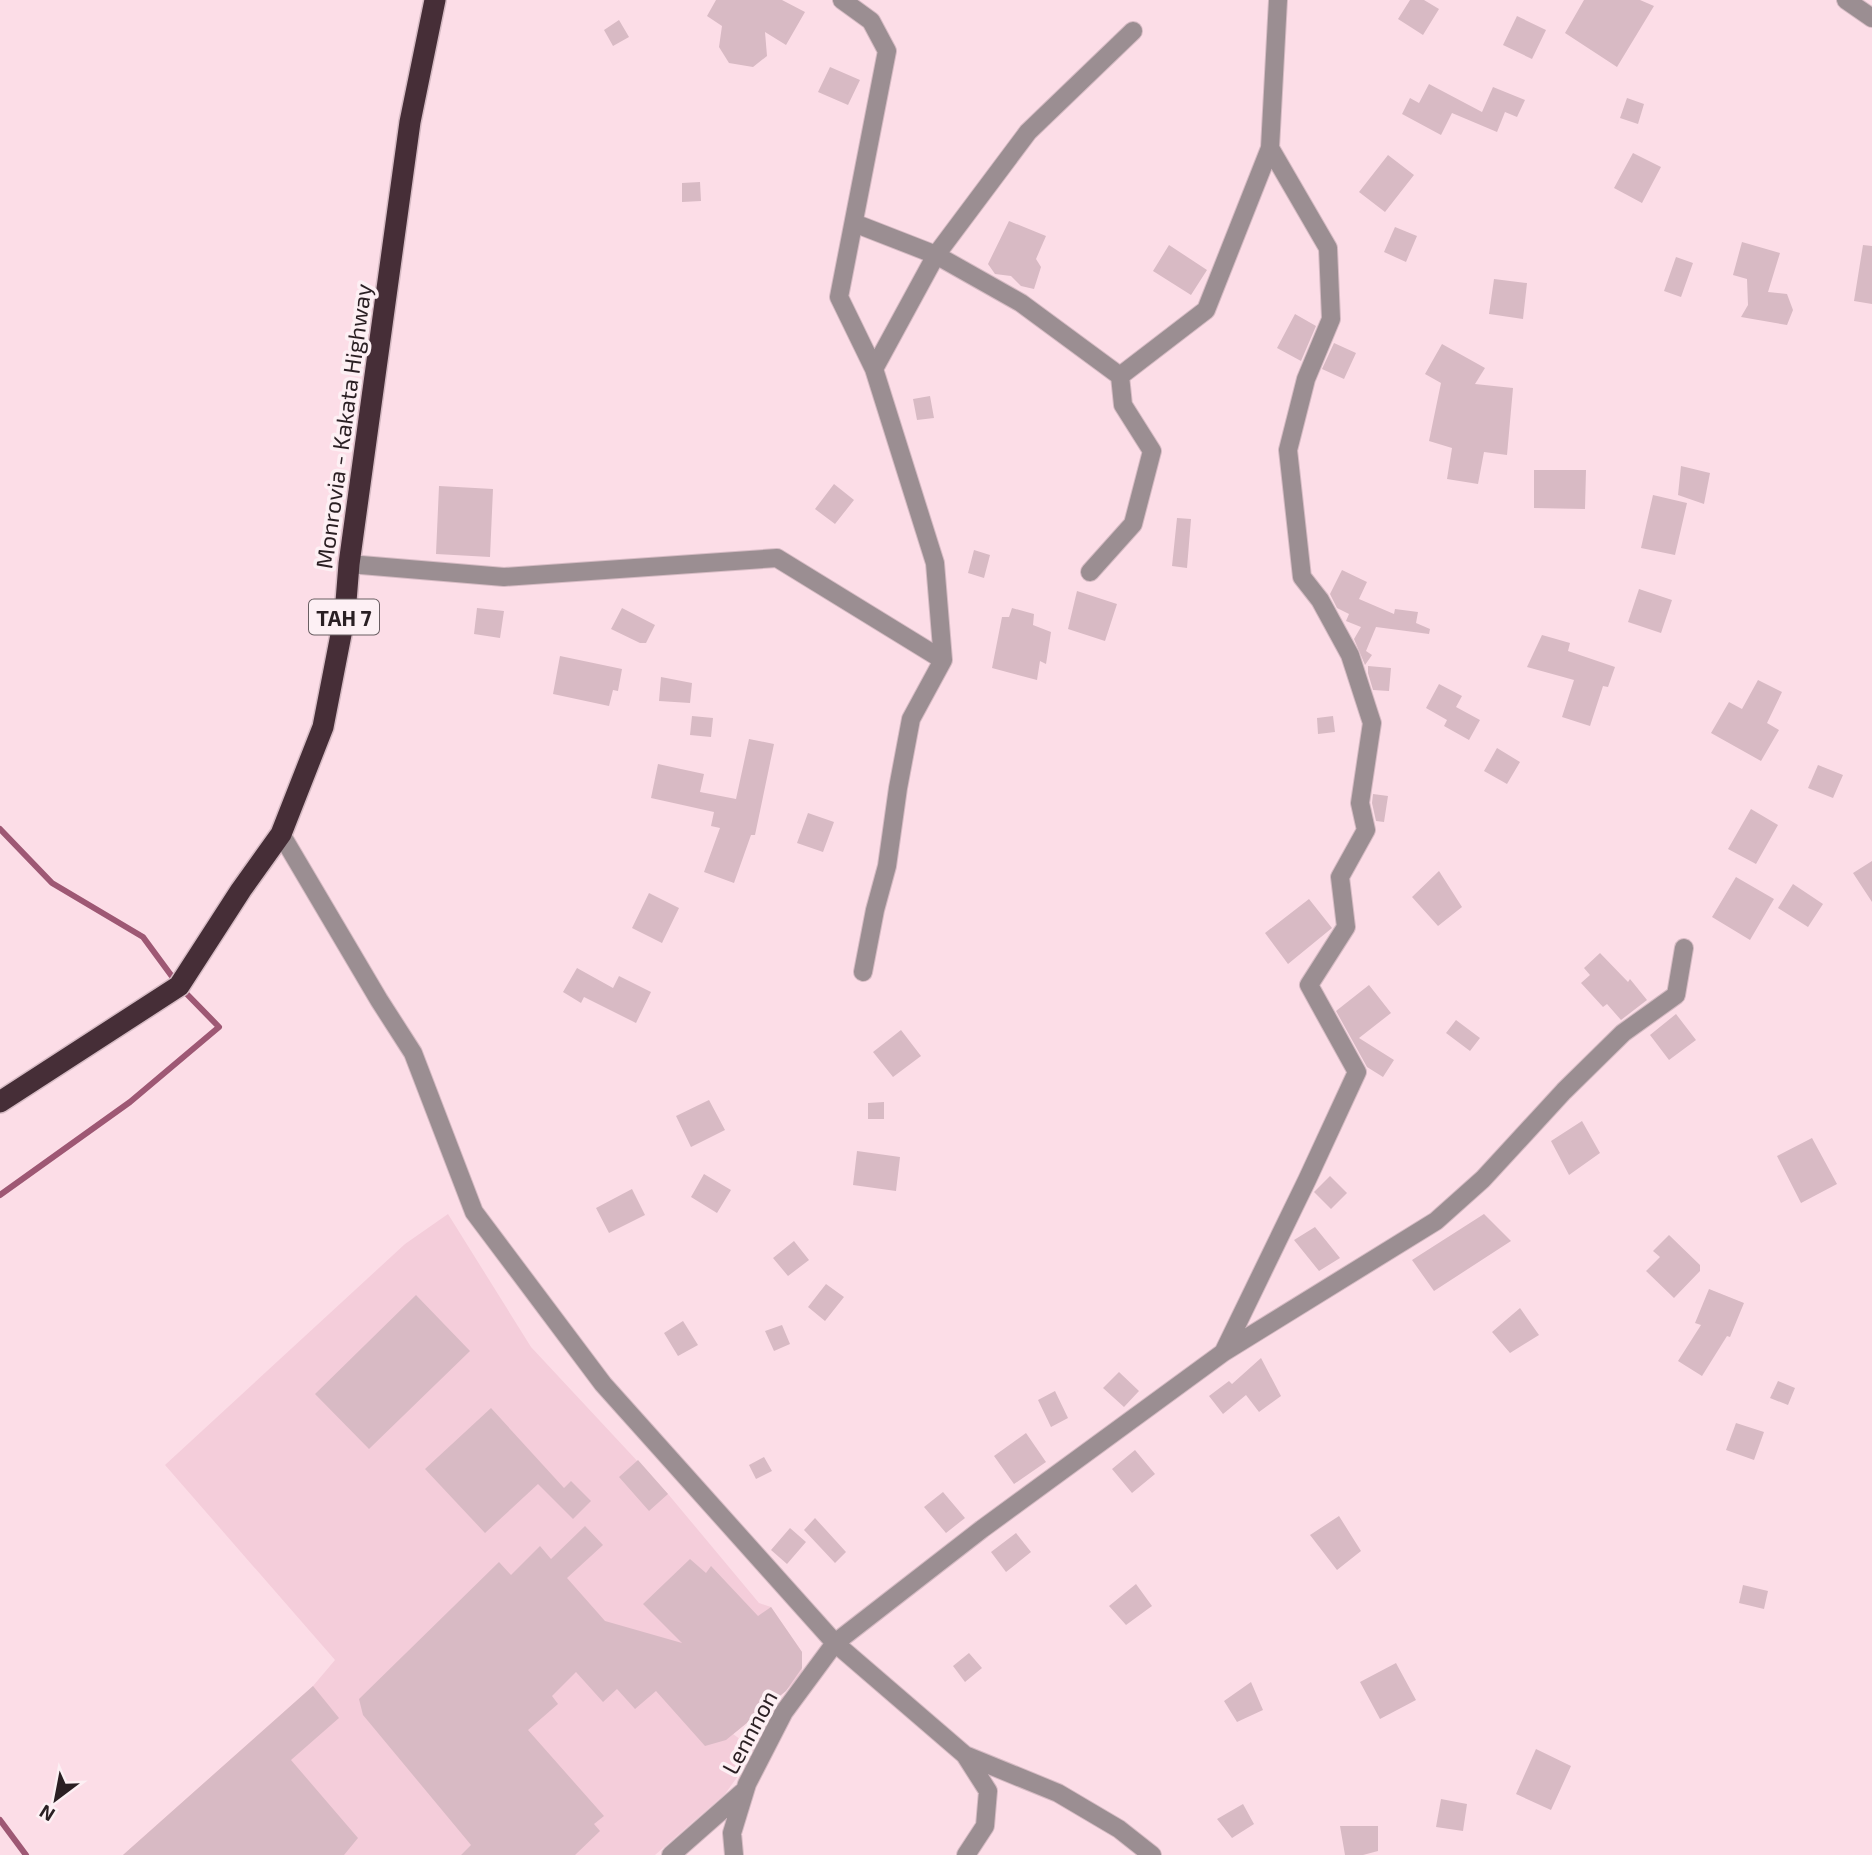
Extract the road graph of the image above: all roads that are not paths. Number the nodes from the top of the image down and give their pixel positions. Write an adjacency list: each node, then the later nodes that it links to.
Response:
1 (435, 0): 12 (highway, Monrovia - Kakata Highway / TAH 7)
2 (842, 0): 8 (street)
3 (1278, 0): 7 (street)
4 (1846, 0): 5 (street)
5 (1872, 18)
6 (1133, 31): 9 (street)
7 (1270, 148): 11 (street); 19 (street)
8 (854, 223): 9 (street); 10 (street)
9 (936, 255): 10 (street); 11 (street)
10 (874, 369): 14 (street)
11 (1120, 376): 13 (street)
12 (349, 564): 14 (street); 15 (highway, Monrovia - Kakata Highway / TAH 7)
13 (1090, 572)
14 (943, 660): 17 (street)
15 (281, 835): 18 (highway, Monrovia - Kakata Highway / TAH 7); 20 (street)
16 (1684, 948): 19 (street, Lennnon)
17 (863, 972)
18 (0, 1102)
19 (1224, 1352): 20 (street, Lennnon)
20 (835, 1643): 21 (street); 22 (street, Lennnon)
21 (965, 1755): 25 (street); 26 (street)
22 (745, 1790): 23 (street); 24 (street, Lennnon)
23 (671, 1855)
24 (734, 1855)
25 (966, 1855)
26 (1152, 1855)

